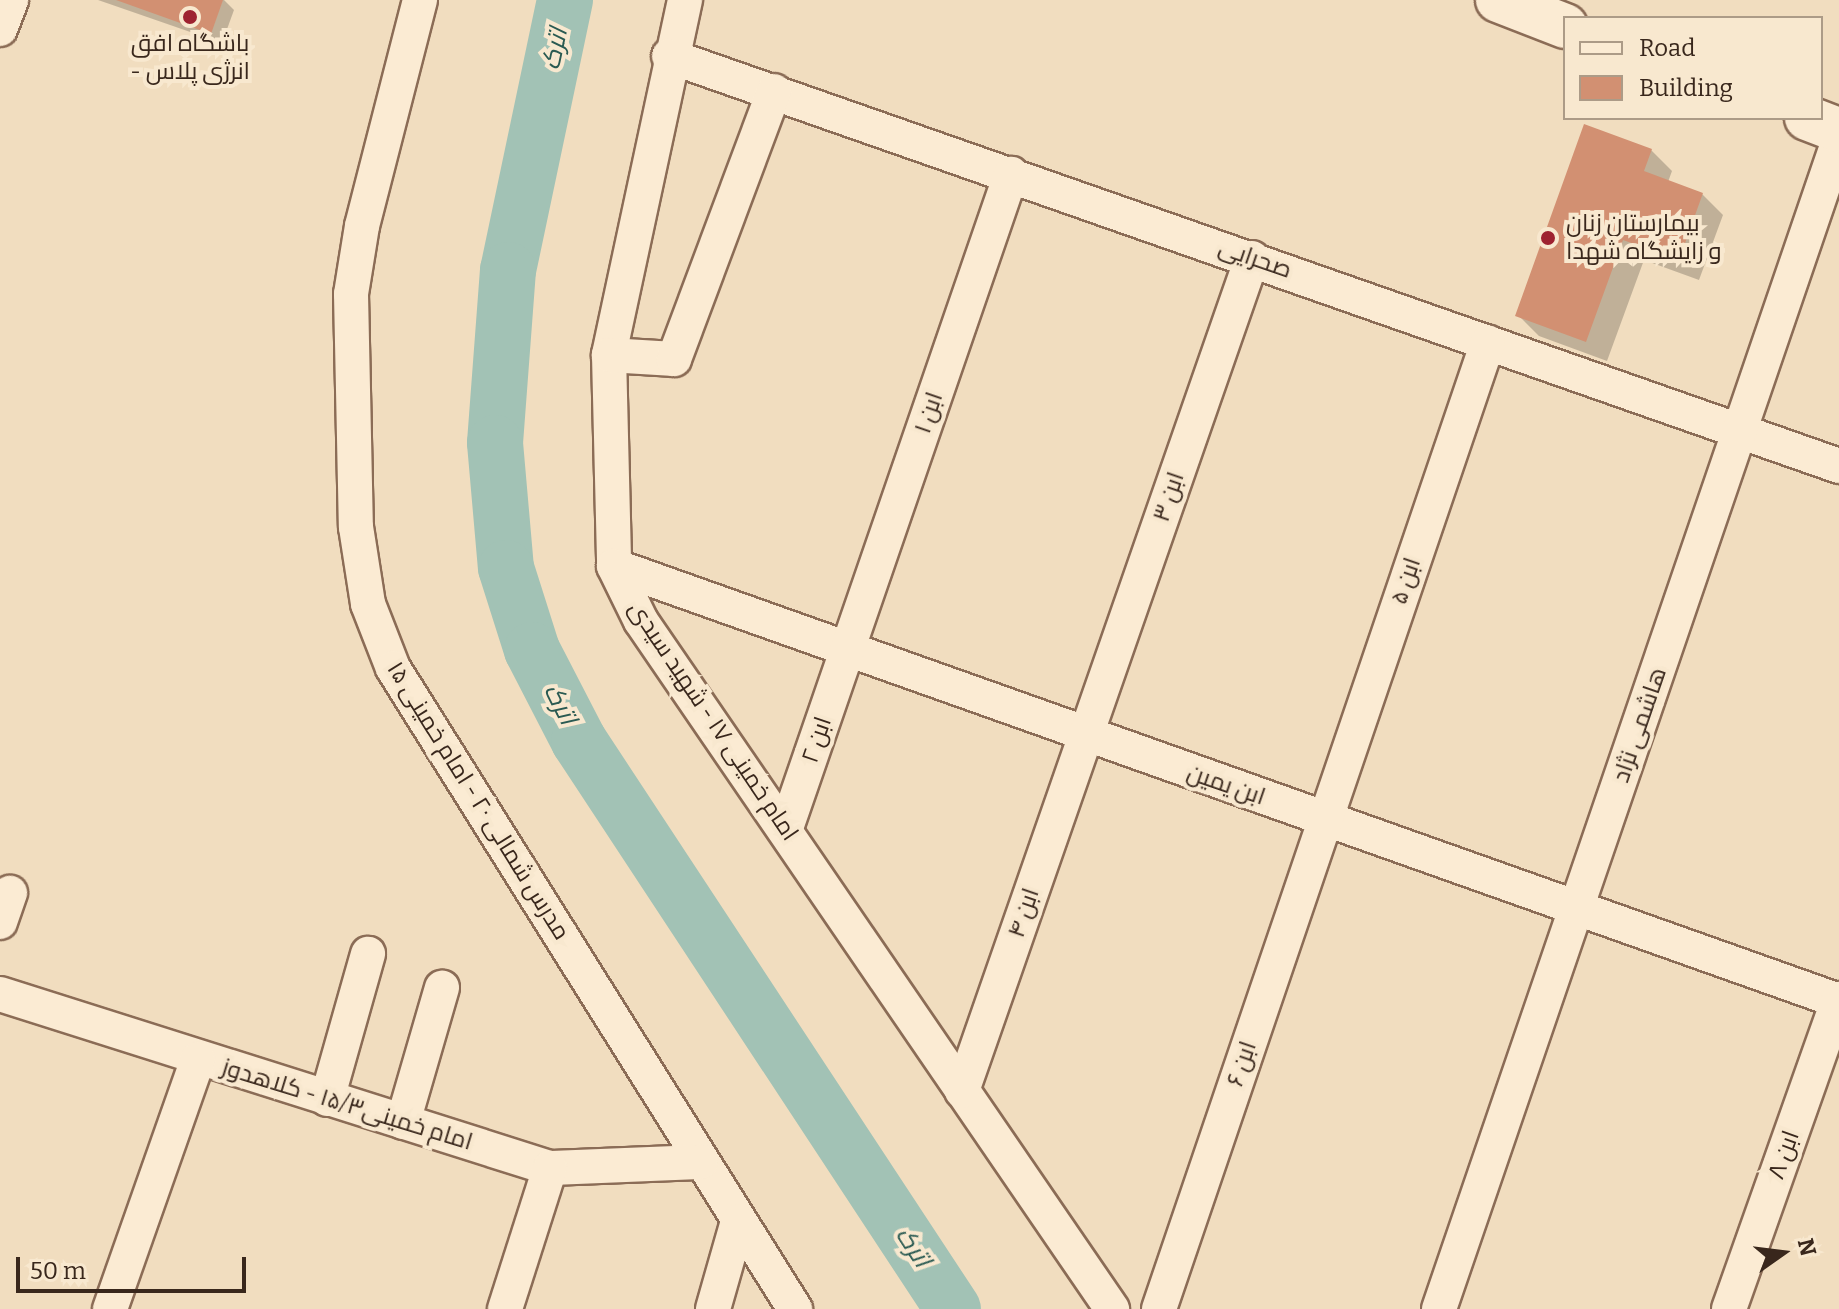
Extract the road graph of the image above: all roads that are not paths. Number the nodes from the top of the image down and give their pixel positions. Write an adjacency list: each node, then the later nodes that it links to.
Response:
1 (11, 0): 6 (street)
2 (420, 0): 32 (street, مدرس شمالی ۲۰ - امام خمینی ۱۵)
3 (685, 0): 7 (street, امام خمینی ۱۷ - شهید سیدی)
4 (1498, 0): 5 (main road)
5 (1563, 25)
6 (0, 29)
7 (669, 56): 8 (street, صحرایی); 15 (street, امام خمینی ۱۷ - شهید سیدی)
8 (774, 91): 12 (street, صحرایی); 15 (street)
9 (1812, 120): 10 (main road)
10 (1839, 130)
11 (1839, 140): 16 (street, هاشمی نژاد)
12 (1011, 174): 13 (street, صحرایی); 19 (street, ابن ۱)
13 (1252, 258): 14 (street, صحرایی); 20 (street, ابن ۳)
14 (1488, 342): 16 (street, صحرایی); 21 (street, ابن ۵)
15 (609, 355): 18 (street, امام خمینی ۱۷ - شهید سیدی)
16 (1741, 431): 17 (street, صحرایی); 23 (street, هاشمی نژاد)
17 (1839, 466)
18 (614, 566): 19 (street, ابن یمین); 22 (street, امام خمینی ۱۷ - شهید سیدی)
19 (847, 651): 20 (street, ابن یمین); 22 (street, ابن ۲)
20 (1086, 736): 21 (street, ابن یمین); 29 (street, ابن ۴)
21 (1325, 820): 23 (street, ابن یمین); 40 (street, ابن ۶)
22 (786, 828): 29 (street, امام خمینی ۱۷ - شهید سیدی)
23 (1577, 909): 27 (street, ابن یمین); 41 (street, هاشمی نژاد)
24 (368, 954): 30 (street)
25 (442, 988): 31 (street)
26 (0, 994): 28 (street, امام خمینی۱۵/۳ - کلاهدوز)
27 (1839, 1000): 42 (street, ابن ۸)
28 (198, 1059): 30 (street, امام خمینی۱۵/۳ - کلاهدوز); 35 (street)
29 (962, 1091): 39 (street, امام خمینی ۱۷ - شهید سیدی)
30 (327, 1099): 31 (street, امام خمینی۱۵/۳ - کلاهدوز)
31 (403, 1122): 33 (street, امام خمینی۱۵/۳ - کلاهدوز)
32 (701, 1162): 33 (street, امام خمینی۱۵/۳ - کلاهدوز); 34 (street, مدرس شمالی ۲۰ - امام خمینی ۱۵)
33 (550, 1168): 36 (street)
34 (738, 1221): 37 (street); 38 (street, مدرس شمالی ۲۰ - امام خمینی ۱۵)
35 (110, 1309)
36 (505, 1309)
37 (713, 1309)
38 (795, 1309)
39 (1112, 1309)
40 (1159, 1309)
41 (1439, 1309)
42 (1729, 1309)

